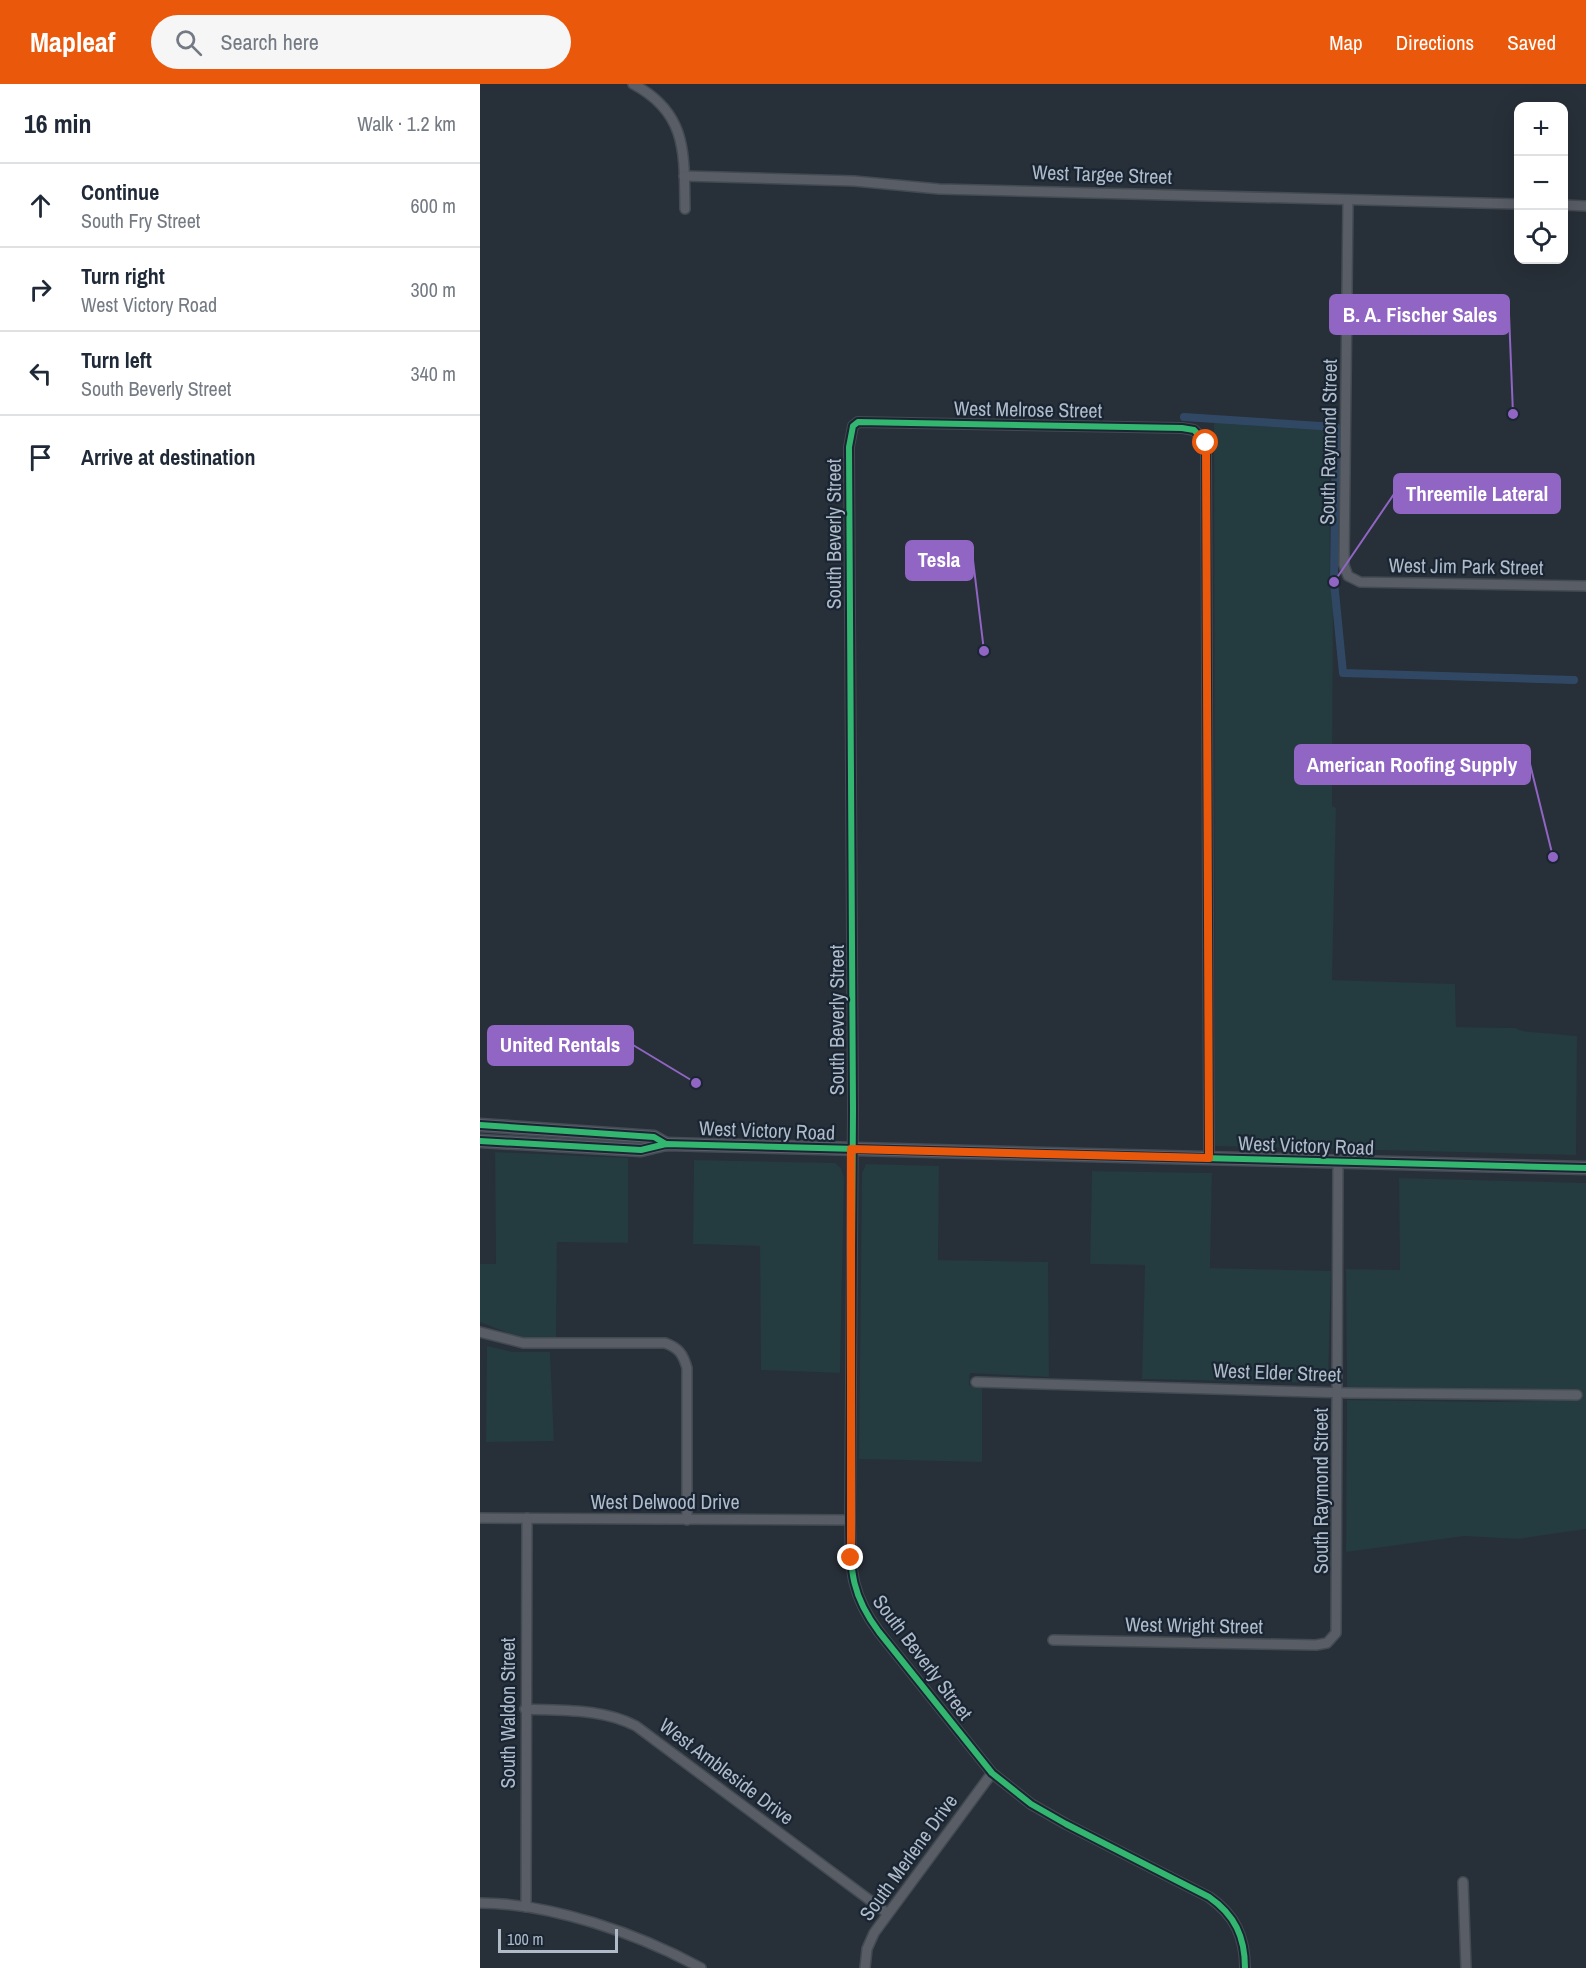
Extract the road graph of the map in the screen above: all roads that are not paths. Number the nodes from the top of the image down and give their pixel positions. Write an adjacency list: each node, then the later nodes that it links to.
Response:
1 (633, 84): 2 (street)
2 (684, 176): 3 (street, West Targee Street); 7 (street)
3 (1348, 200): 4 (street, West Targee Street); 9 (street, South Raymond Street)
4 (1514, 204)
5 (1568, 205): 6 (street)
6 (1586, 206)
7 (685, 209)
8 (853, 426): 16 (street, South Beverly Street); 17 (street, West Melrose Street)
9 (1348, 576): 10 (street, West Jim Park Street)
10 (1586, 586)
11 (480, 1125): 12 (main road, West Victory Road)
12 (624, 1135): 14 (main road, West Victory Road); 15 (main road, West Victory Road)
13 (480, 1140): 15 (main road, West Victory Road)
14 (666, 1144): 15 (main road, West Victory Road); 16 (main road, West Victory Road)
15 (577, 1145)
16 (851, 1149): 17 (main road, West Victory Road); 27 (street, South Beverly Street)
17 (1209, 1158): 18 (main road, West Victory Road)
18 (1338, 1162): 19 (main road, West Victory Road); 22 (street, South Raymond Street)
19 (1586, 1168)
20 (480, 1332): 26 (street)
21 (976, 1382): 22 (street, West Elder Street)
22 (1339, 1392): 23 (street, West Elder Street); 28 (street, South Raymond Street)
23 (1577, 1395)
24 (480, 1518): 25 (street, West Delwood Drive)
25 (527, 1518): 26 (street, West Delwood Drive); 30 (street, South Waldon Street)
26 (687, 1520): 27 (street, West Delwood Drive)
27 (850, 1520): 31 (street, South Beverly Street)
28 (1333, 1638): 29 (street, West Wright Street)
29 (1053, 1640)
30 (525, 1710): 34 (street, South Waldon Street); 35 (street, West Ambleside Drive)
31 (992, 1773): 35 (street, South Merlene Drive); 38 (street, South Beverly Street)
32 (1463, 1882): 39 (street)
33 (480, 1903): 34 (street)
34 (526, 1907): 36 (street)
35 (888, 1912): 37 (street, South Merlene Drive)
36 (701, 1968)
37 (864, 1968)
38 (1245, 1968)
39 (1466, 1968)

